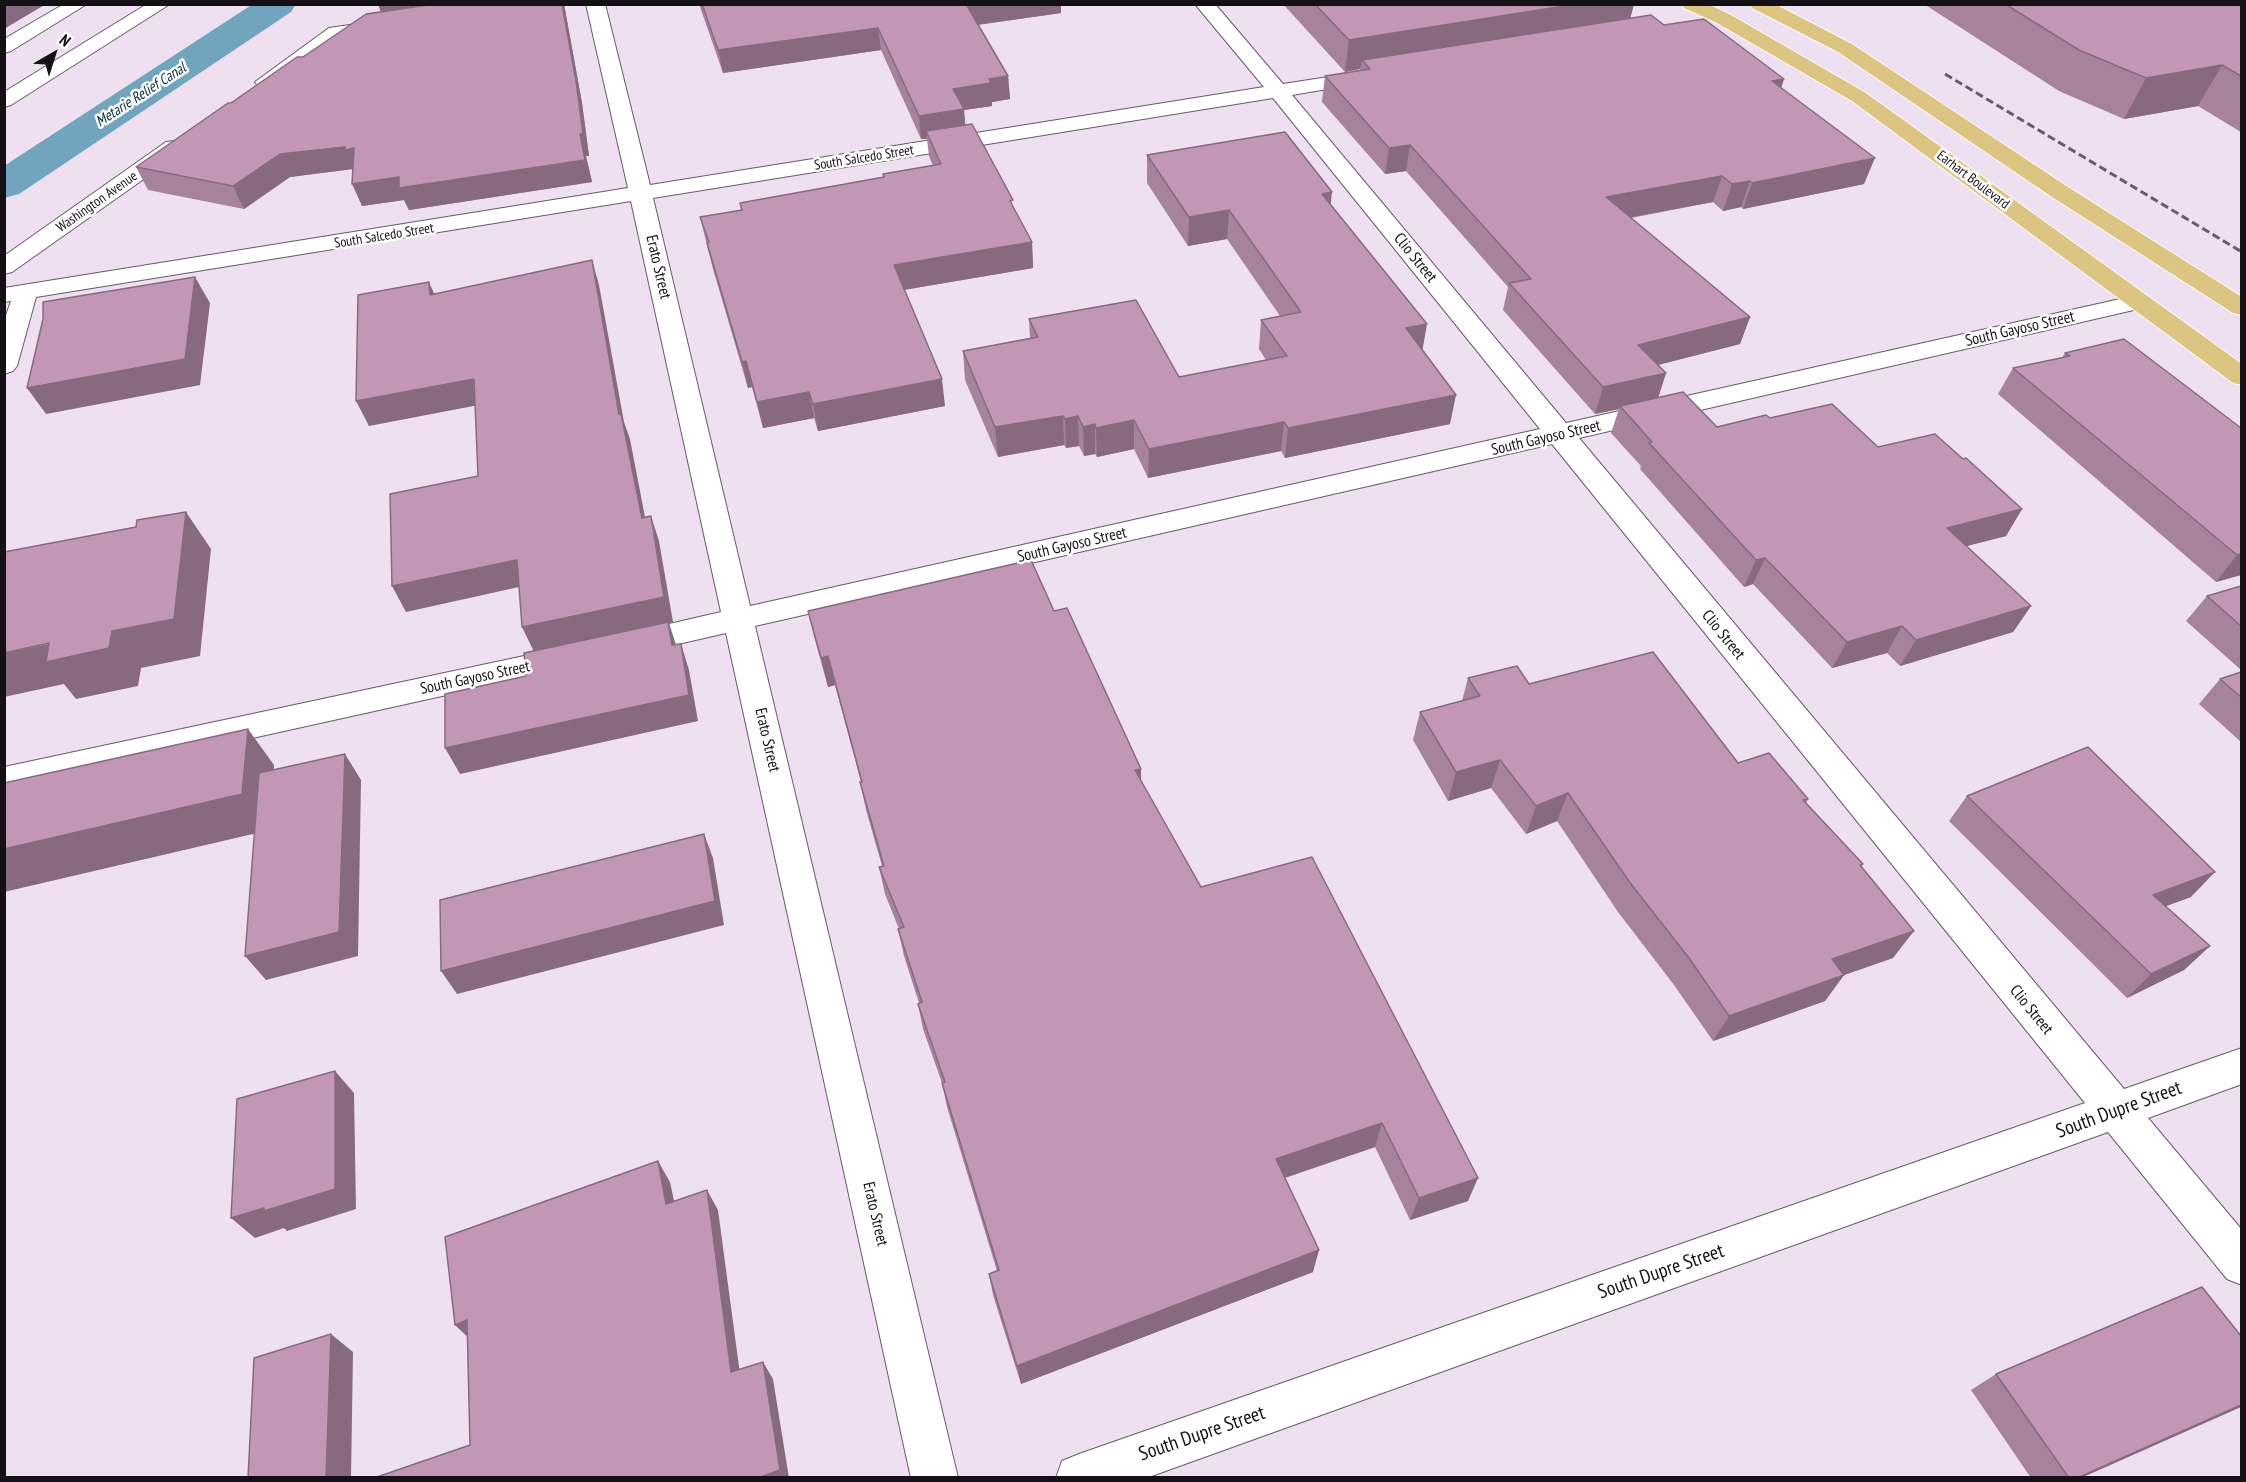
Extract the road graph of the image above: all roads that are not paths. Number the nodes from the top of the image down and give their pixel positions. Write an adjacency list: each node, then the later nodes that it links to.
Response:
1 (78, 4): 8 (street)
2 (161, 4): 12 (street)
3 (595, 4): 14 (street, Erato Street)
4 (1204, 4): 10 (street, Clio Street)
5 (1759, 4): 18 (main road)
6 (1692, 14): 17 (main road, Earhart Boulevard)
7 (407, 22): 11 (street)
8 (4, 47)
9 (1385, 74): 10 (street, South Salcedo Street)
10 (1279, 92): 14 (street, South Salcedo Street); 21 (street, Clio Street)
11 (248, 94)
12 (4, 101)
13 (190, 136): 15 (street, Washington Avenue)
14 (641, 194): 16 (street, South Salcedo Street); 22 (street, Erato Street)
15 (4, 267)
16 (15, 295): 19 (street)
17 (2138, 302): 20 (main road, Earhart Boulevard); 21 (street, South Gayoso Street)
18 (2241, 308)
19 (4, 366)
20 (2241, 377)
21 (1559, 435): 22 (street, South Gayoso Street); 25 (street, Clio Street)
22 (740, 621): 23 (street, South Gayoso Street); 27 (street, Erato Street)
23 (4, 780)
24 (2241, 1066): 25 (street, South Dupre Street)
25 (2115, 1112): 26 (street, Clio Street); 28 (street, South Dupre Street)
26 (2241, 1264)
27 (935, 1478)
28 (1079, 1478)

